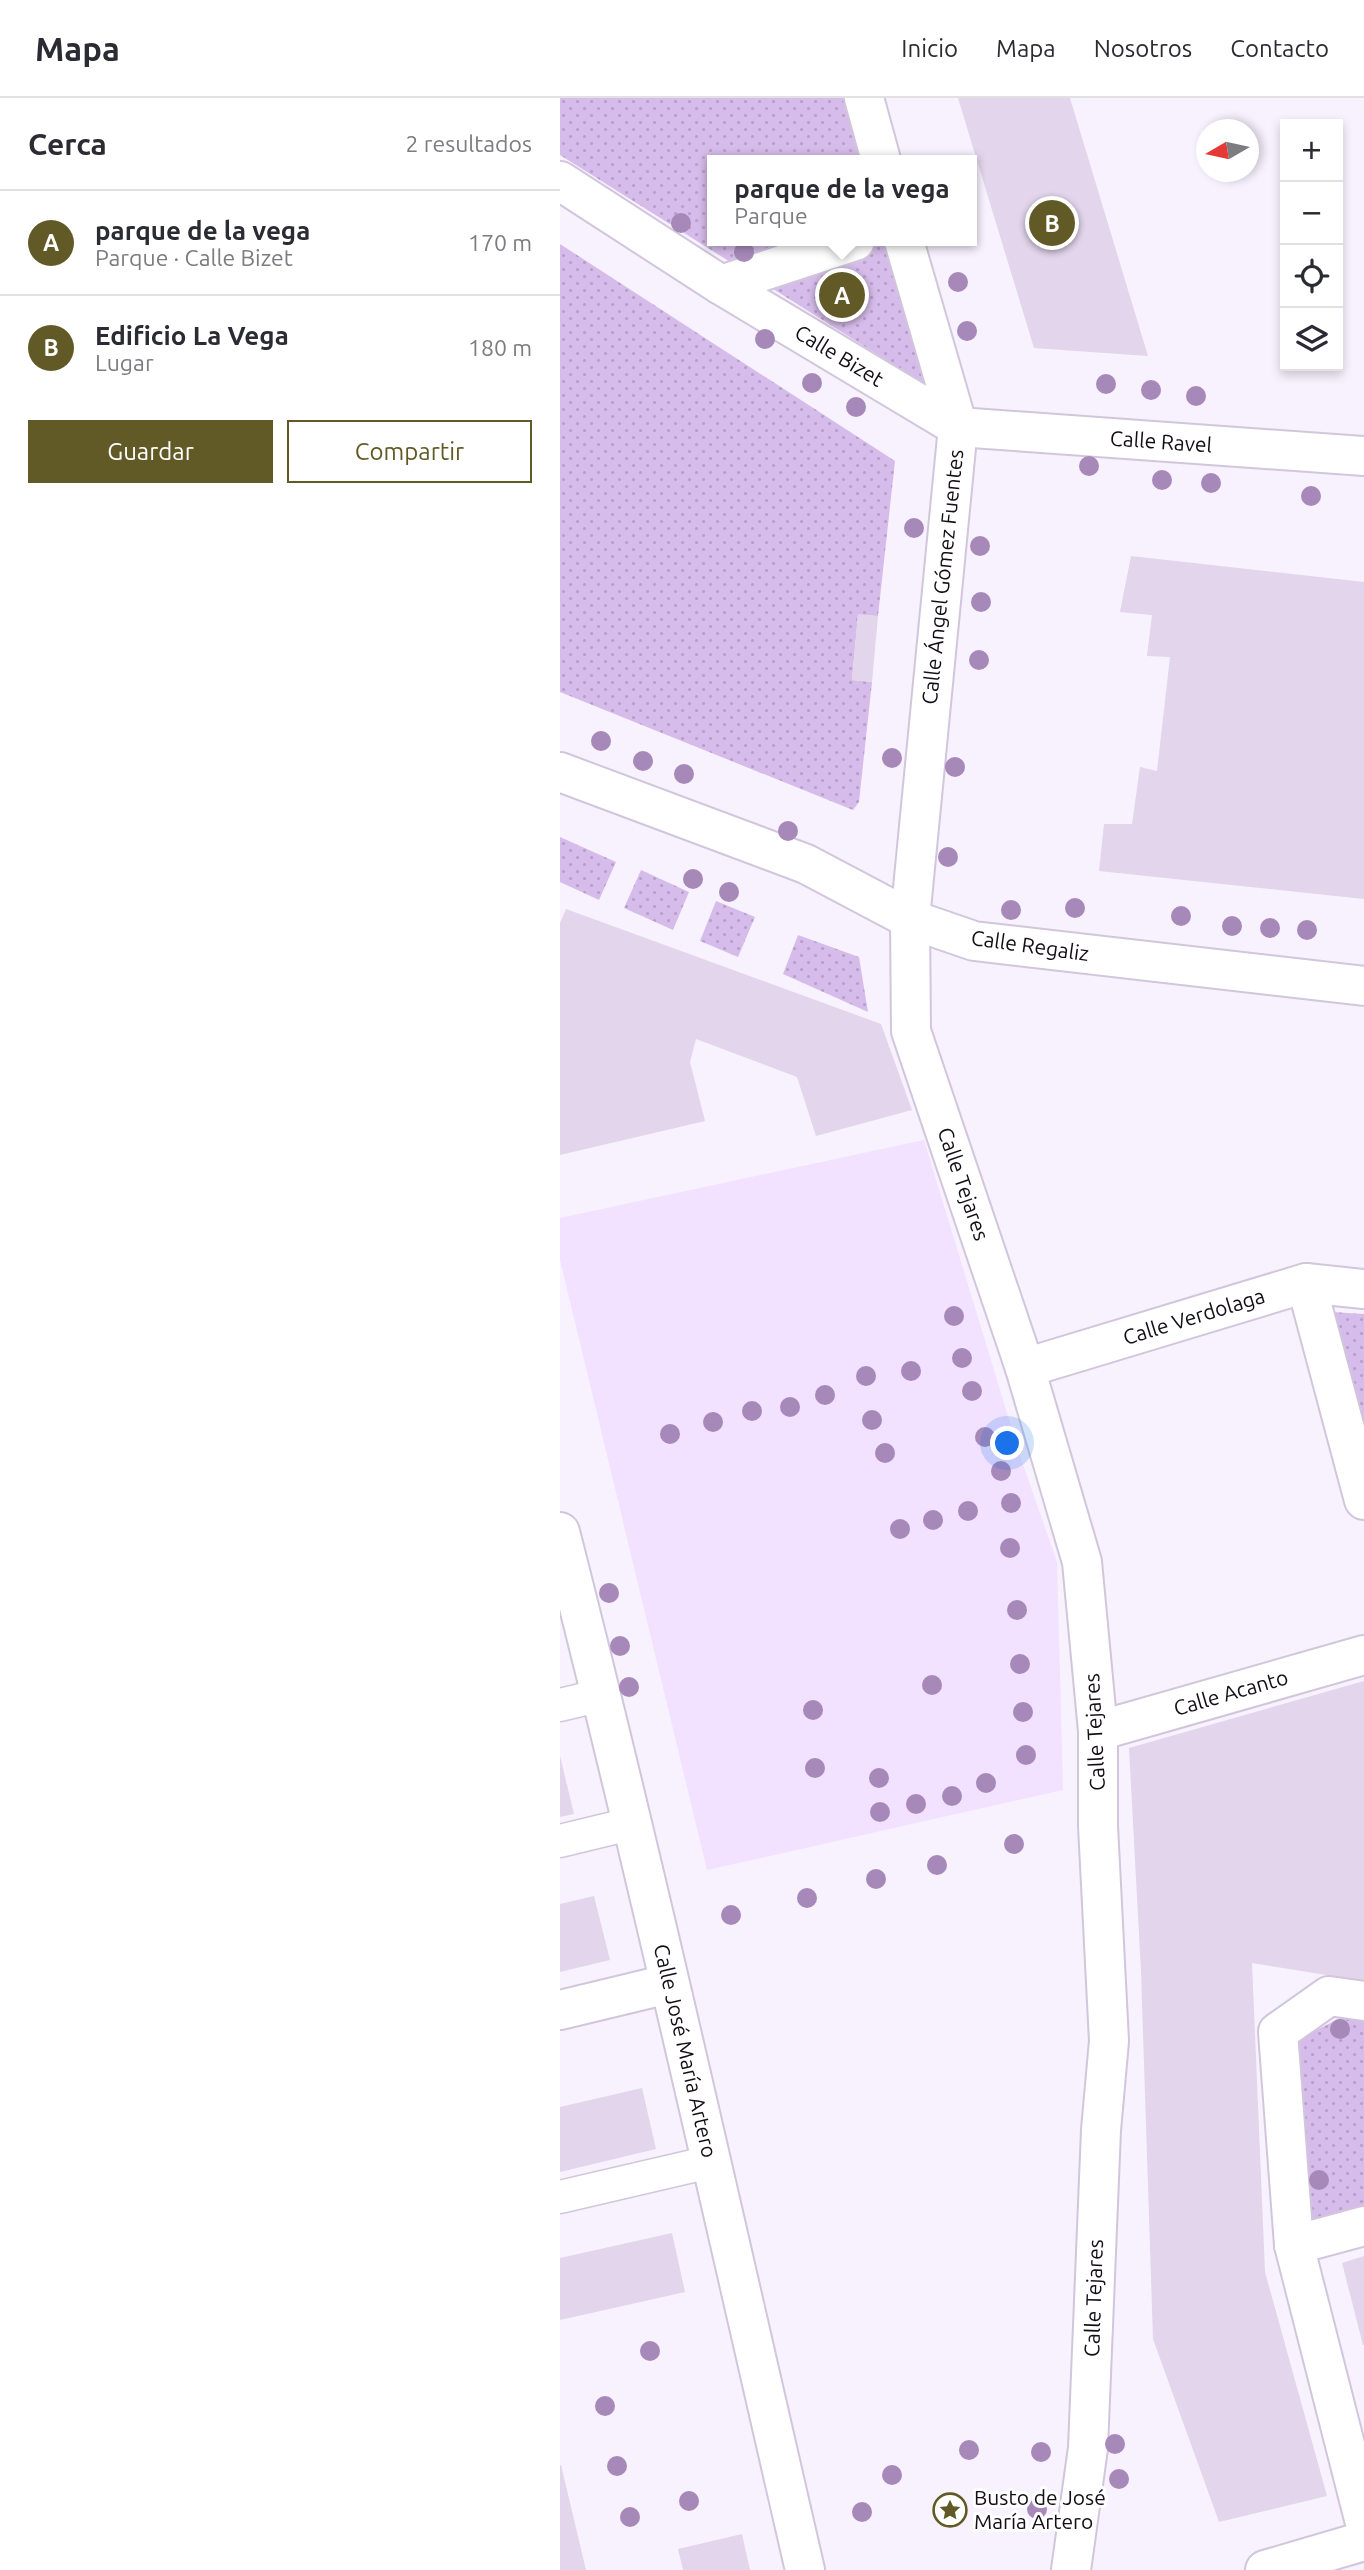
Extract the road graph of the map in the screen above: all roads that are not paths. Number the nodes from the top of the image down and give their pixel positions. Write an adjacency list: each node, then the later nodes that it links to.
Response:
1 (864, 98): 2 (street)
2 (880, 155)
3 (560, 181): 6 (street, Calle Bizet)
4 (840, 246): 6 (street)
5 (905, 246): 7 (street, Calle Ángel Gómez Fuentes)
6 (721, 285): 7 (street, Calle Bizet)
7 (958, 427): 8 (street, Calle Ravel); 10 (street, Calle Ángel Gómez Fuentes)
8 (1364, 456)
9 (560, 772): 10 (street, Calle Regaliz)
10 (910, 919): 11 (street, Calle Regaliz); 14 (street, Calle Tejares)
11 (1364, 986)
12 (1306, 1283): 13 (street, Calle Verdolaga); 14 (street, Calle Verdolaga); 15 (street)
13 (1364, 1289)
14 (1025, 1368): 20 (street, Calle Tejares)
15 (1364, 1500)
16 (560, 1532): 18 (street, Calle José María Artero)
17 (1364, 1655): 20 (street, Calle Acanto)
18 (602, 1695): 19 (street); 21 (street, Calle José María Artero)
19 (560, 1704)
20 (1098, 1731): 33 (street, Calle Tejares)
21 (634, 1824): 22 (street); 23 (street, Calle José María Artero)
22 (560, 1841)
23 (668, 1984): 25 (street); 26 (street, Calle José María Artero)
24 (1364, 2001): 29 (street)
25 (560, 2010)
26 (710, 2162): 27 (street); 32 (street, Calle José María Artero)
27 (560, 2197)
28 (1364, 2226): 29 (street)
29 (1294, 2245): 30 (street)
30 (1364, 2519)
31 (1364, 2541): 34 (street)
32 (805, 2570)
33 (1071, 2570)
34 (1265, 2570)

